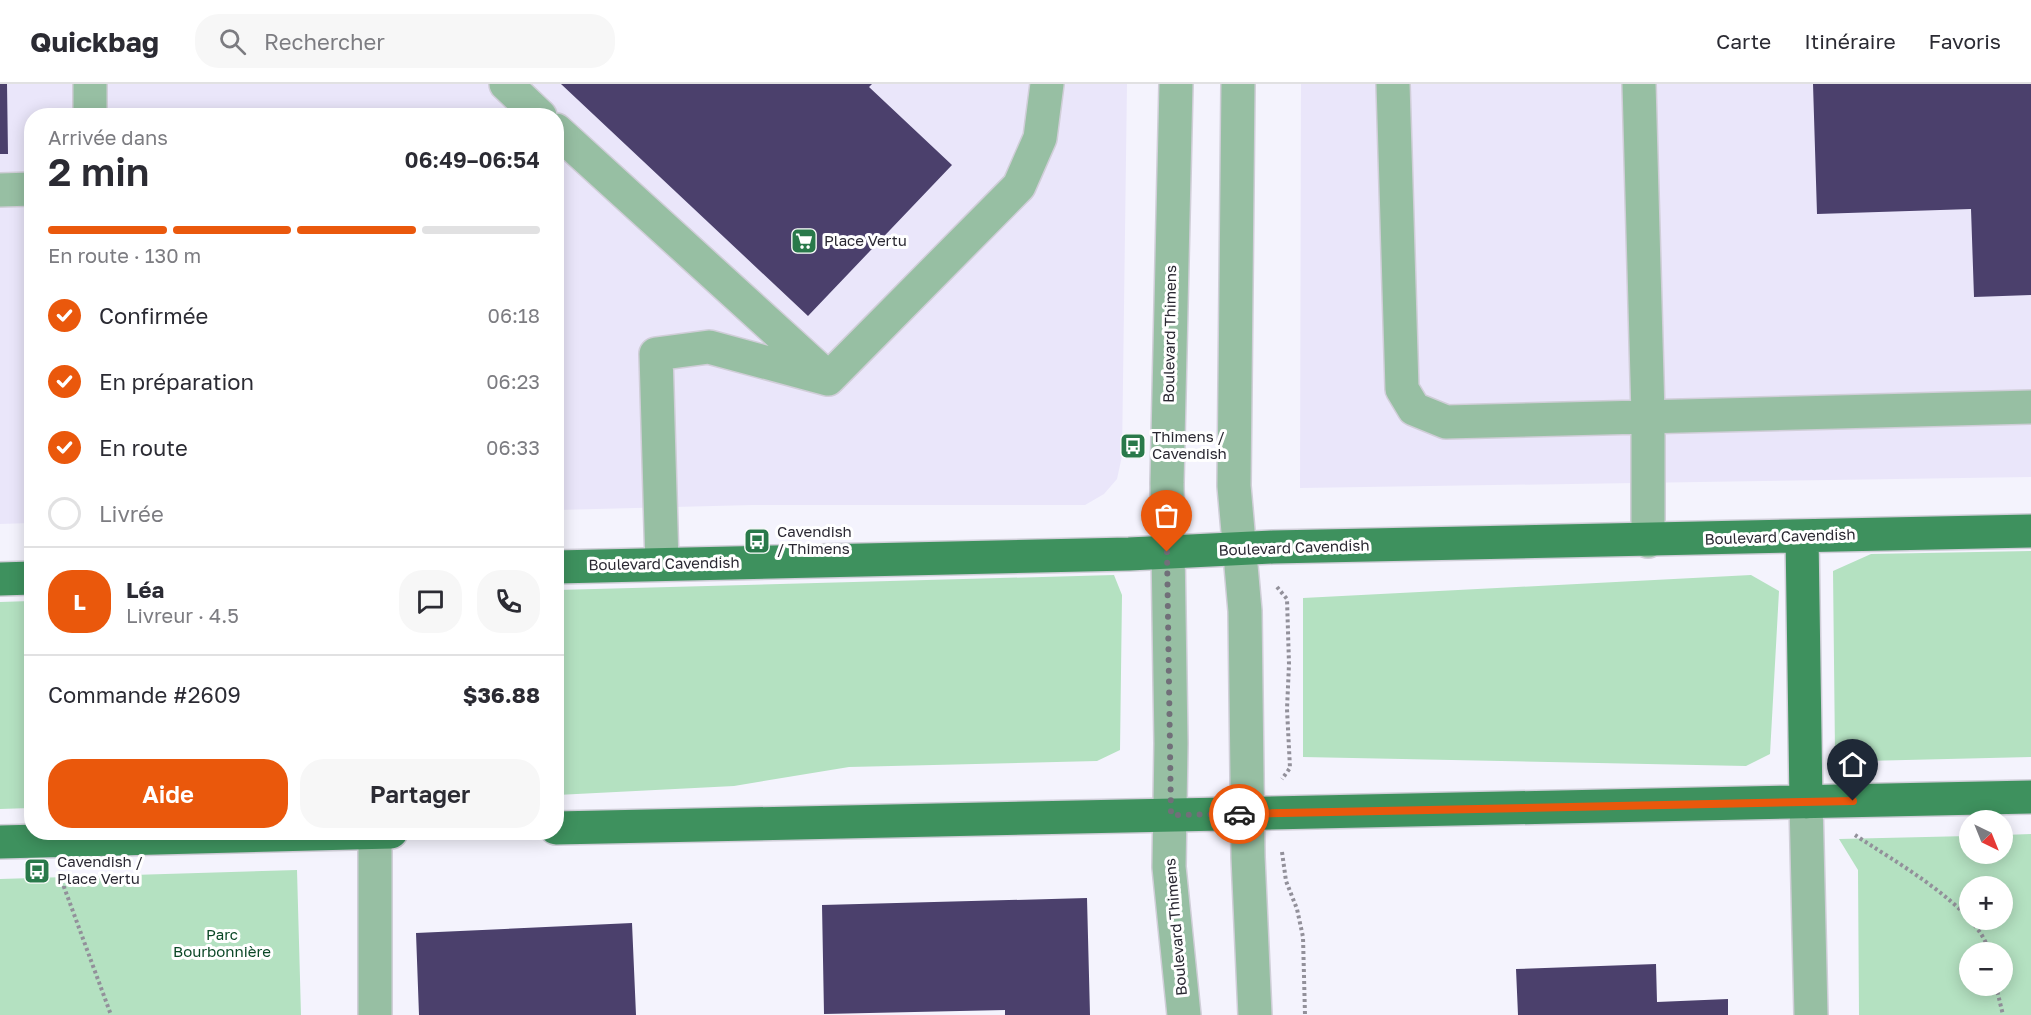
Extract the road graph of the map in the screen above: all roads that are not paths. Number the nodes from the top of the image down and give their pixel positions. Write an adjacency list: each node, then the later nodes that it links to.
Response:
1 (90, 84): 8 (street)
2 (506, 84): 9 (street)
3 (1047, 84): 13 (street)
4 (1176, 84): 20 (street, Boulevard Thimens)
5 (1238, 84): 19 (street)
6 (1393, 84): 15 (street)
7 (1639, 84): 15 (street)
8 (90, 108)
9 (532, 108)
10 (564, 137): 13 (street)
11 (24, 189): 12 (street)
12 (0, 190)
13 (828, 379): 21 (street)
14 (2031, 408): 15 (street)
15 (1648, 415): 18 (street)
16 (2031, 531): 17 (main road, Boulevard Cavendish)
17 (1802, 536): 18 (main road, Boulevard Cavendish); 26 (main road)
18 (1648, 541): 19 (main road, Boulevard Cavendish)
19 (1240, 549): 20 (main road, Boulevard Cavendish); 27 (street)
20 (1167, 552): 21 (main road, Boulevard Cavendish); 28 (street, Boulevard Thimens)
21 (662, 564): 22 (main road, Boulevard Cavendish)
22 (564, 567)
23 (24, 578): 24 (main road)
24 (0, 579)
25 (2031, 797): 26 (main road)
26 (1806, 802): 27 (main road); 36 (street)
27 (1247, 813): 28 (main road); 35 (street)
28 (1171, 815): 29 (main road); 34 (street, Boulevard Thimens)
29 (564, 828)
30 (34, 840): 32 (main road)
31 (375, 840): 33 (street)
32 (0, 842)
33 (375, 1015)
34 (1184, 1015)
35 (1255, 1015)
36 (1811, 1015)

